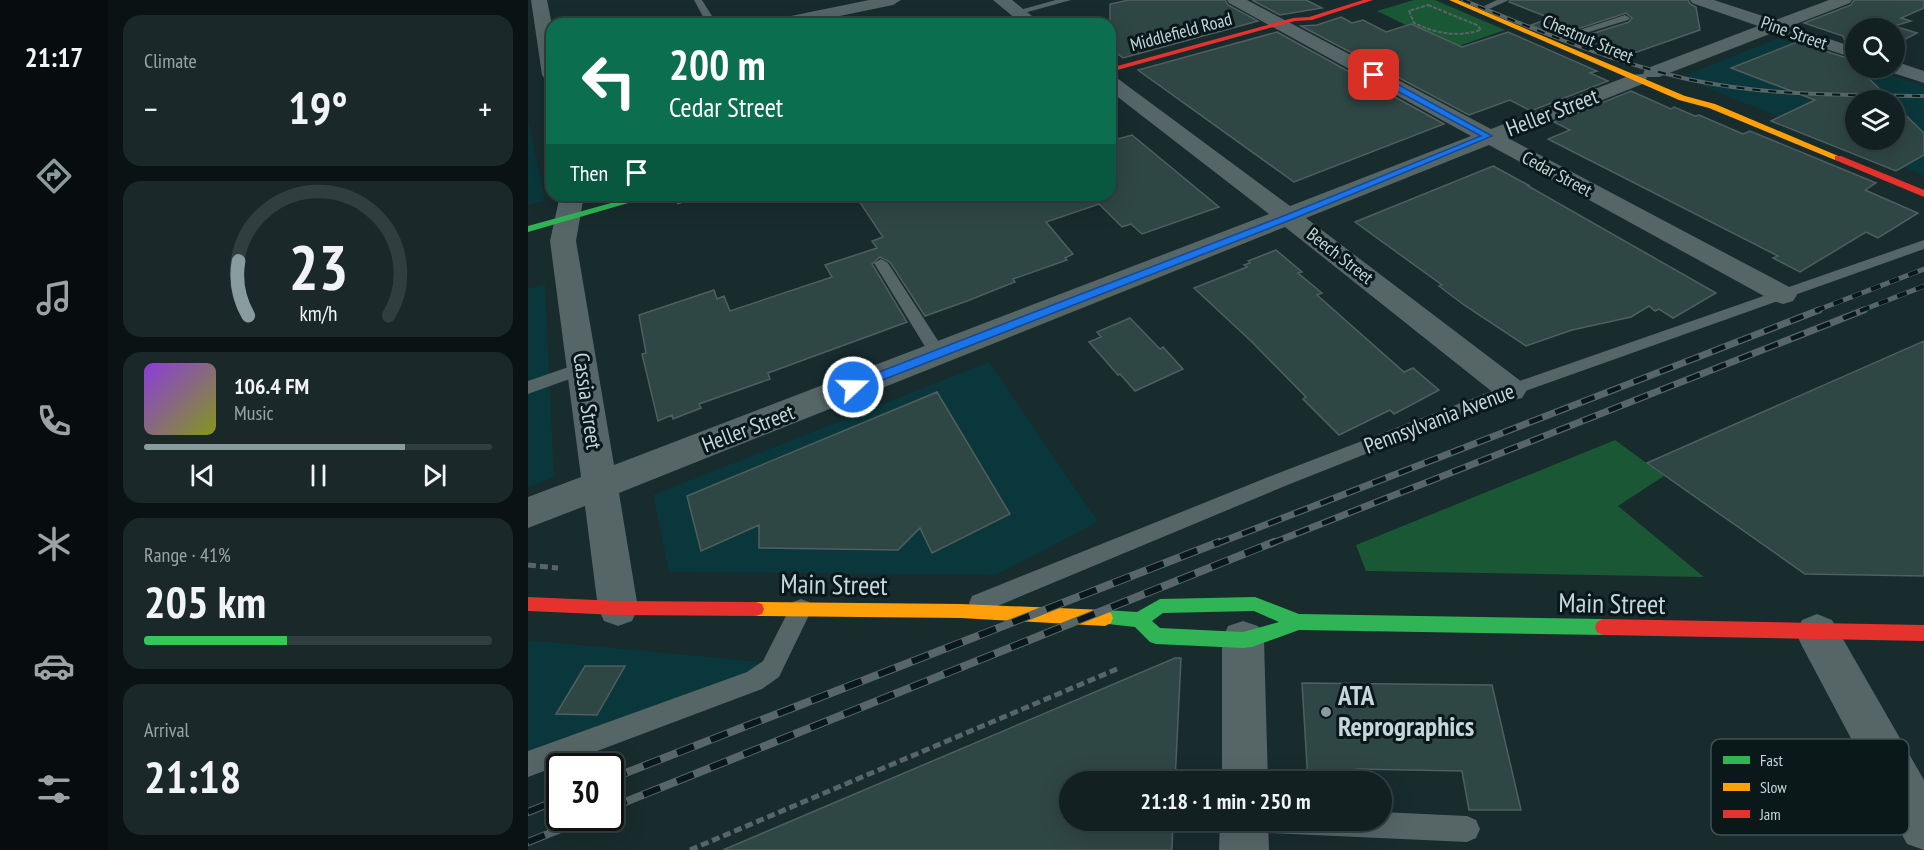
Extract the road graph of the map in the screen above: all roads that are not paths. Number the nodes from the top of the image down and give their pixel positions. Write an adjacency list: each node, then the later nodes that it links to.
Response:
1 (539, 0): 23 (street)
2 (893, 0): 17 (street)
3 (1001, 0): 15 (street)
4 (1066, 0): 15 (lane)
5 (1235, 0): 20 (street, Cedar Street)
6 (1347, 0): 20 (street, Middlefield Road)
7 (1370, 0): 20 (street, Middlefield Road)
8 (1452, 0): 29 (street, Chestnut Street)
9 (1474, 0): 14 (street, Chestnut Street)
10 (1505, 0): 14 (lane)
11 (1698, 0): 21 (street, Pine Street)
12 (1844, 0): 21 (street, Heller Street)
13 (698, 1): 16 (lane)
14 (1489, 6): 22 (street, Chestnut Street)
15 (1017, 12): 18 (street)
16 (708, 18)
17 (808, 18)
18 (1025, 18)
19 (1625, 18): 22 (lane)
20 (1287, 22): 25 (street, Middlefield Road); 32 (street, Cedar Street)
21 (1775, 26): 24 (street, Pine Street); 29 (street, Heller Street)
22 (1563, 37): 29 (street, Chestnut Street)
23 (546, 39)
24 (1845, 50)
25 (1116, 68)
26 (1905, 71): 30 (street)
27 (546, 73): 28 (street)
28 (528, 75)
29 (1645, 76): 32 (street, Heller Street); 33 (street, Chestnut Street)
30 (1924, 77)
31 (1116, 86): 36 (street, Beech Street)
32 (1488, 136): 36 (street, Heller Street); 40 (street, Cedar Street)
33 (1924, 194)
34 (607, 201): 35 (street)
35 (570, 206): 37 (street); 42 (street, Cassia Street)
36 (1290, 217): 41 (street, Heller Street); 44 (street, Beech Street)
37 (528, 229)
38 (1924, 244): 40 (lane, Pennsylvania Avenue)
39 (881, 263): 41 (lane)
40 (1783, 296): 44 (lane, Pennsylvania Avenue)
41 (938, 354): 45 (street, Heller Street)
42 (584, 368): 43 (lane); 45 (street, Cassia Street)
43 (528, 388)
44 (1511, 390): 50 (lane, Pennsylvania Avenue)
45 (600, 485): 46 (street, Heller Street); 48 (street, Cassia Street)
46 (528, 513)
47 (528, 604): 48 (street, Main Street)
48 (618, 608): 49 (street, Main Street)
49 (801, 609): 50 (street, Main Street); 57 (lane)
50 (961, 611): 51 (street, Main Street)
51 (1139, 620): 52 (street, Main Street); 55 (street, Main Street)
52 (1299, 622): 53 (street, Main Street); 55 (street, Main Street)
53 (1817, 633): 54 (street, Main Street); 56 (street)
54 (1924, 633)
55 (1243, 640): 58 (street)
56 (1875, 739)
57 (528, 764)
58 (1245, 771)
59 (1909, 800): 61 (street)
60 (1392, 826): 62 (lane)
61 (1924, 827)
62 (1467, 829)
63 (1244, 831): 64 (street)
64 (1244, 850)

